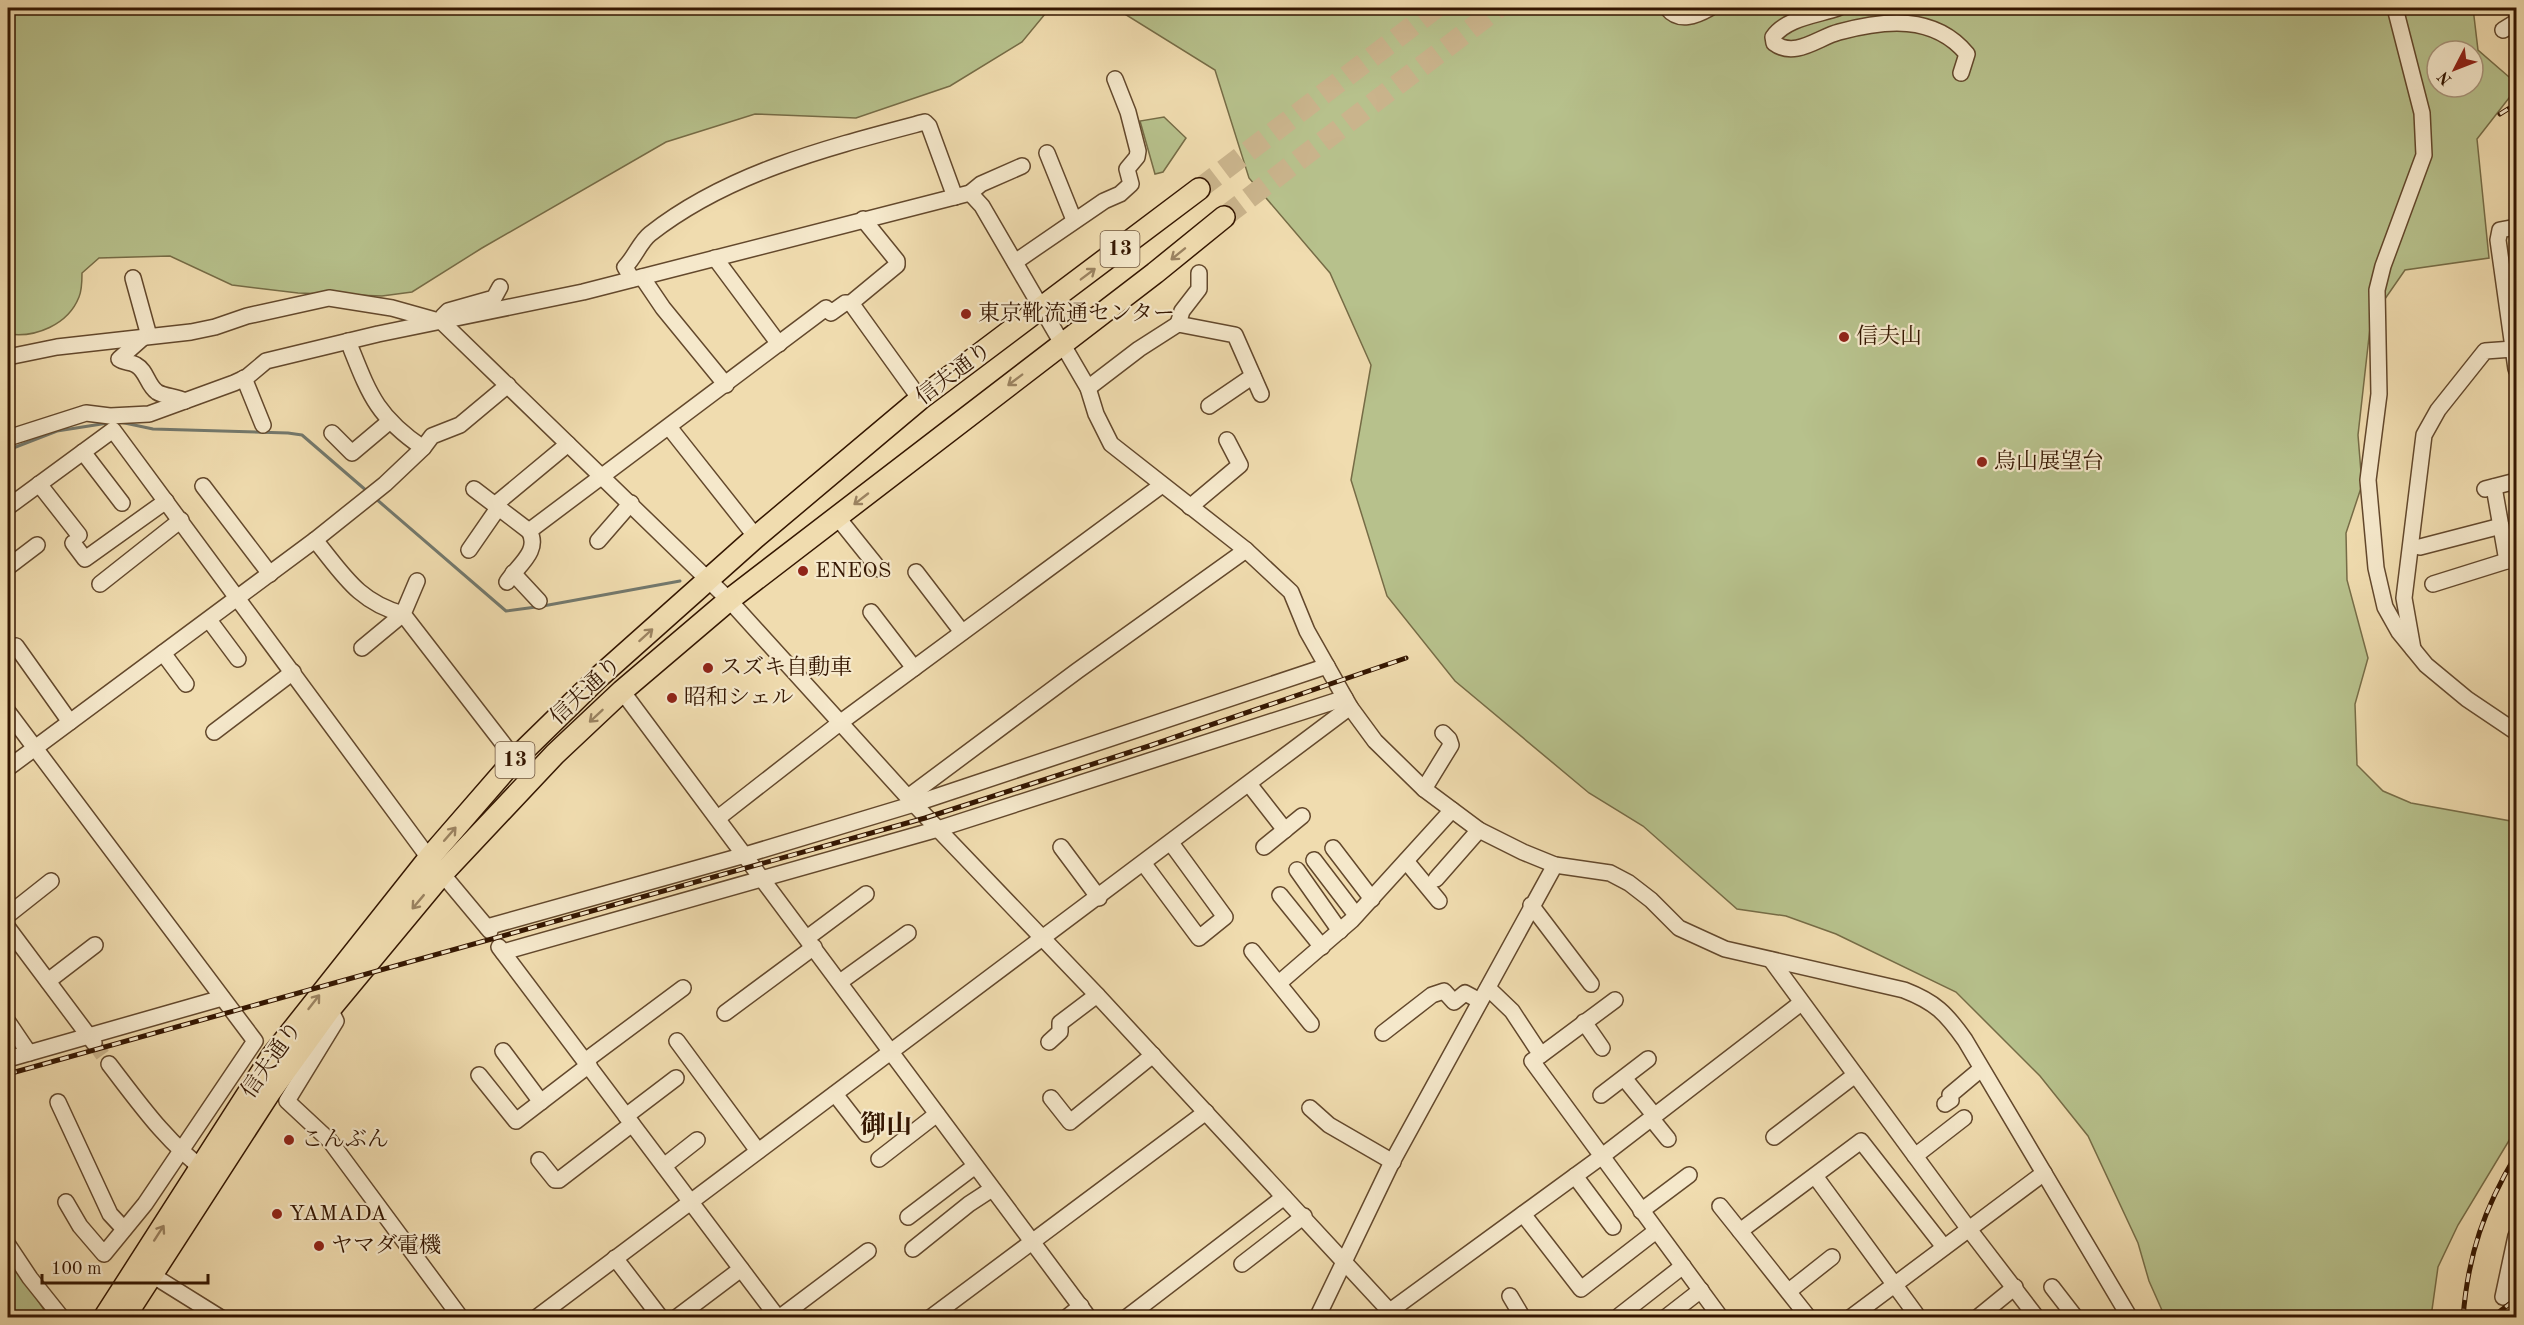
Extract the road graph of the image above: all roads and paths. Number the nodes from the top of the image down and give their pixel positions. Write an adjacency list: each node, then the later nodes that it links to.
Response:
1 (1668, 8): 2 (street)
2 (1710, 8)
3 (1838, 8): 7 (street)
4 (2395, 8): 95 (street)
5 (2517, 22): 6 (street)
6 (2502, 30)
7 (1961, 73)
8 (1115, 79): 16 (street)
9 (1047, 153): 16 (street)
10 (1022, 166): 12 (street)
11 (1199, 189): 25 (highway, 信夫通り / 13, one-way to 11)
12 (970, 193): 13 (street); 19 (street)
13 (955, 196): 15 (street); 22 (street)
14 (1224, 217): 31 (highway, 信夫通り / 13, one-way to 31)
15 (863, 219): 18 (street); 24 (street)
16 (1074, 220): 19 (street)
17 (2517, 227): 32 (street)
18 (715, 258): 22 (street); 30 (street)
19 (1015, 262): 25 (street)
20 (1199, 273): 27 (street)
21 (133, 278): 28 (street)
22 (637, 278): 26 (street); 38 (street)
23 (500, 287): 26 (street)
24 (851, 303): 30 (street); 41 (street)
25 (1041, 309): 31 (street); 41 (highway, 信夫通り / 13)
26 (442, 322): 28 (street); 29 (street); 37 (street)
27 (1179, 324): 35 (street); 39 (street)
28 (147, 336): 33 (street); 42 (street)
29 (348, 341): 36 (street); 44 (street)
30 (779, 344): 38 (street)
31 (1062, 344): 39 (street); 66 (highway, 信夫通り / 13, one-way to 66)
32 (2513, 349): 34 (street); 95 (street)
33 (8, 357)
34 (2517, 369)
35 (1253, 376): 40 (street); 43 (street)
36 (244, 378): 42 (street); 46 (street)
37 (508, 385): 51 (street); 52 (street)
38 (726, 386): 47 (street)
39 (1088, 388): 58 (street)
40 (1261, 394)
41 (920, 399): 70 (highway, 信夫通り / 13)
42 (185, 401): 45 (street)
43 (1209, 406)
44 (390, 421): 48 (street); 52 (street)
45 (112, 423): 49 (street); 53 (street); 60 (street)
46 (263, 425)
47 (669, 427): 54 (street); 70 (street)
48 (332, 433)
49 (8, 438)
50 (1227, 440): 64 (street)
51 (568, 444): 54 (street); 65 (street)
52 (423, 448): 71 (street)
53 (83, 452): 56 (street); 61 (street)
54 (602, 476): 62 (street); 69 (street)
55 (2517, 481): 68 (street)
56 (39, 484): 60 (street); 63 (street)
57 (203, 486): 81 (street)
58 (1162, 486): 64 (street); 92 (street)
59 (474, 489): 65 (street)
60 (166, 501): 67 (street)
61 (122, 503)
62 (631, 503): 72 (street); 83 (street)
63 (8, 507)
64 (1190, 507): 76 (street)
65 (496, 508): 69 (street); 75 (street)
66 (838, 518): 79 (street); 87 (highway, 信夫通り / 13)
67 (181, 520): 84 (street); 86 (street)
68 (2501, 526): 74 (street); 77 (street)
69 (529, 531): 88 (street)
70 (756, 537): 83 (highway, 信夫通り / 13)
71 (315, 540): 81 (street); 90 (street)
72 (598, 541)
73 (37, 545): 78 (street)
74 (2421, 547)
75 (469, 550)
76 (1246, 550): 98 (street); 115 (street)
77 (2512, 559): 85 (street)
78 (8, 567)
79 (879, 569)
80 (916, 573): 92 (street)
81 (270, 574): 86 (street)
82 (417, 581): 90 (street)
83 (707, 581): 87 (street); 111 (highway, 信夫通り / 13, one-way to 83)
84 (100, 584)
85 (2433, 584)
86 (239, 598): 91 (street); 100 (street)
87 (729, 600): 102 (highway, 信夫通り / 13); 106 (street)
88 (539, 601)
89 (872, 612): 99 (street)
90 (403, 614): 94 (street); 111 (street)
91 (208, 620): 96 (street); 97 (street)
92 (962, 633): 99 (street)
93 (16, 646): 105 (street)
94 (362, 648)
95 (2414, 650): 108 (street)
96 (163, 653): 101 (street); 105 (street)
97 (238, 660)
98 (1327, 666): 103 (street); 115 (street)
99 (914, 668): 106 (street)
100 (293, 672): 107 (street); 131 (street)
101 (186, 684)
102 (622, 691): 118 (street); 131 (highway, 信夫通り / 13, one-way to 131)
103 (1348, 703): 113 (street); 114 (street); 119 (street)
104 (8, 712): 110 (street)
105 (70, 722): 110 (street)
106 (841, 722): 115 (street); 118 (street)
107 (214, 732)
108 (2517, 732)
109 (1443, 733): 114 (street)
110 (35, 748): 112 (street); 160 (street)
111 (515, 759): 131 (highway, 信夫通り / 13, one-way to 111)
112 (8, 768)
113 (1249, 784): 120 (street); 122 (street)
114 (1424, 789): 116 (street)
115 (911, 800): 119 (street); 126 (street)
116 (1452, 810): 121 (street); 128 (street)
117 (1302, 816): 120 (street)
118 (718, 818): 126 (street)
119 (938, 829): 133 (street); 147 (street)
120 (1286, 830): 124 (street)
121 (1479, 830): 130 (street); 134 (street)
122 (1171, 843): 129 (street); 129 (street)
123 (1061, 847): 138 (street)
124 (1264, 847)
125 (1333, 848): 139 (street)
126 (745, 855): 131 (street); 133 (street)
127 (1314, 860): 143 (street)
128 (1406, 861): 139 (street); 140 (street)
129 (1144, 864): 138 (street)
130 (1555, 865): 141 (street); 152 (street)
131 (436, 866): 163 (highway, 信夫通り / 13, one-way to 163); 179 (highway, 信夫通り / 13, one-way to 131)
132 (1297, 870): 145 (street)
133 (763, 878): 148 (street); 182 (street)
134 (1436, 879)
135 (51, 881): 142 (street)
136 (866, 894): 148 (street)
137 (1280, 895): 150 (street)
138 (1099, 898): 147 (street)
139 (1371, 899): 143 (street)
140 (1440, 901)
141 (1530, 905): 156 (street); 158 (street)
142 (8, 915)
143 (1356, 915): 145 (street)
144 (8, 928): 153 (street)
145 (1340, 931): 150 (street)
146 (908, 933): 154 (street)
147 (1044, 939): 159 (street); 175 (street)
148 (810, 943): 154 (street); 164 (street)
149 (95, 945): 153 (street)
150 (1322, 947): 155 (street)
151 (1252, 951): 155 (street)
152 (1771, 960): 162 (street); 184 (street)
153 (48, 981): 169 (street)
154 (840, 982): 175 (street)
155 (1278, 983): 167 (street)
156 (1591, 984)
157 (683, 988): 182 (street)
158 (1484, 994): 168 (street); 178 (street); 211 (street)
159 (1097, 995): 172 (street); 177 (street)
160 (222, 998): 169 (street); 170 (street)
161 (1616, 999): 166 (street)
162 (1801, 1003): 186 (street); 198 (street)
163 (330, 1009): 214 (highway, 信夫通り / 13); 261 (street)
164 (725, 1013)
165 (8, 1022): 176 (street)
166 (1584, 1022): 173 (street); 178 (street)
167 (1311, 1024)
168 (1383, 1033)
169 (91, 1039): 176 (street)
170 (255, 1041): 179 (street); 205 (street)
171 (676, 1041): 206 (street)
172 (1048, 1042)
173 (1602, 1048)
174 (503, 1051): 193 (street)
175 (891, 1052): 189 (street); 197 (street)
176 (29, 1053): 180 (street)
177 (1153, 1055): 191 (street); 196 (street)
178 (1540, 1055): 208 (street)
179 (272, 1056): 214 (highway, 信夫通り / 13)
180 (8, 1059)
181 (1648, 1059): 188 (street)
182 (587, 1063): 193 (street); 200 (street)
183 (109, 1064): 205 (street)
184 (1981, 1069): 194 (street); 215 (street)
185 (479, 1075): 193 (street)
186 (1855, 1075): 202 (street); 207 (street)
187 (675, 1078): 200 (street)
188 (1624, 1078): 190 (street); 198 (street)
189 (835, 1094): 201 (street); 206 (street)
190 (1601, 1095)
191 (1051, 1098)
192 (58, 1102): 230 (street)
193 (541, 1102)
194 (1945, 1104)
195 (1310, 1108): 211 (street)
196 (1206, 1112): 220 (street); 234 (street)
197 (937, 1114): 209 (street); 213 (street)
198 (1652, 1116): 203 (street); 208 (street)
199 (1964, 1118): 207 (street)
200 (629, 1120): 210 (street); 212 (street)
201 (866, 1134)
202 (1774, 1137)
203 (1668, 1139)
204 (697, 1140): 212 (street)
205 (181, 1151): 214 (street); 230 (street)
206 (758, 1151): 221 (street)
207 (1915, 1156): 229 (street)
208 (1600, 1157): 217 (street); 224 (street)
209 (879, 1159)
210 (539, 1160)
211 (1393, 1162): 241 (street)
212 (664, 1166): 221 (street)
213 (975, 1166): 219 (street); 227 (street)
214 (208, 1172): 245 (highway, 信夫通り / 13); 258 (highway, 信夫通り / 13, one-way to 214)
215 (2043, 1173): 229 (street); 278 (street)
216 (1689, 1175): 224 (street)
217 (1575, 1176): 225 (street); 228 (street)
218 (1815, 1176): 232 (street); 236 (street); 246 (street)
219 (992, 1189): 234 (street); 237 (street)
220 (1284, 1197): 226 (street); 268 (street)
221 (691, 1201): 240 (street); 244 (street)
222 (66, 1202): 230 (street)
223 (1720, 1206): 232 (street)
224 (1641, 1211): 231 (street)
225 (1523, 1214): 231 (street); 254 (street)
226 (1304, 1216): 241 (street); 242 (street)
227 (908, 1217)
228 (1613, 1227)
229 (1968, 1228): 236 (street); 247 (street)
230 (124, 1229)
231 (1656, 1231): 243 (street)
232 (1740, 1232): 250 (street)
233 (2517, 1236): 252 (street)
234 (1032, 1242): 253 (street); 266 (street)
235 (8, 1245): 257 (street)
236 (1944, 1247): 246 (street)
237 (913, 1249)
238 (868, 1251): 265 (street)
239 (1832, 1257): 250 (street)
240 (615, 1258): 262 (street); 263 (street)
241 (1344, 1260): 254 (street); 269 (street)
242 (1242, 1264)
243 (1683, 1266): 249 (street); 256 (street)
244 (741, 1269): 264 (street); 265 (street)
245 (152, 1275): 259 (highway, 信夫通り / 13); 260 (street)
246 (1895, 1284): 255 (street); 274 (street)
247 (2015, 1287): 275 (street); 276 (street)
248 (2052, 1287): 277 (street)
249 (1701, 1290): 271 (street); 272 (street)
250 (1789, 1291): 273 (street)
251 (1510, 1296): 270 (street)
252 (2503, 1297)
253 (1085, 1312): 267 (street)
254 (1393, 1314)
255 (1916, 1314)
256 (1619, 1316)
257 (62, 1317)
258 (104, 1317)
259 (124, 1317)
260 (221, 1317)
261 (460, 1317)
262 (536, 1317)
263 (661, 1317)
264 (676, 1317)
265 (778, 1317)
266 (930, 1317)
267 (1066, 1317)
268 (1126, 1317)
269 (1317, 1317)
270 (1523, 1317)
271 (1665, 1317)
272 (1721, 1317)
273 (1809, 1317)
274 (1850, 1317)
275 (1977, 1317)
276 (2037, 1317)
277 (2076, 1317)
278 (2130, 1317)

